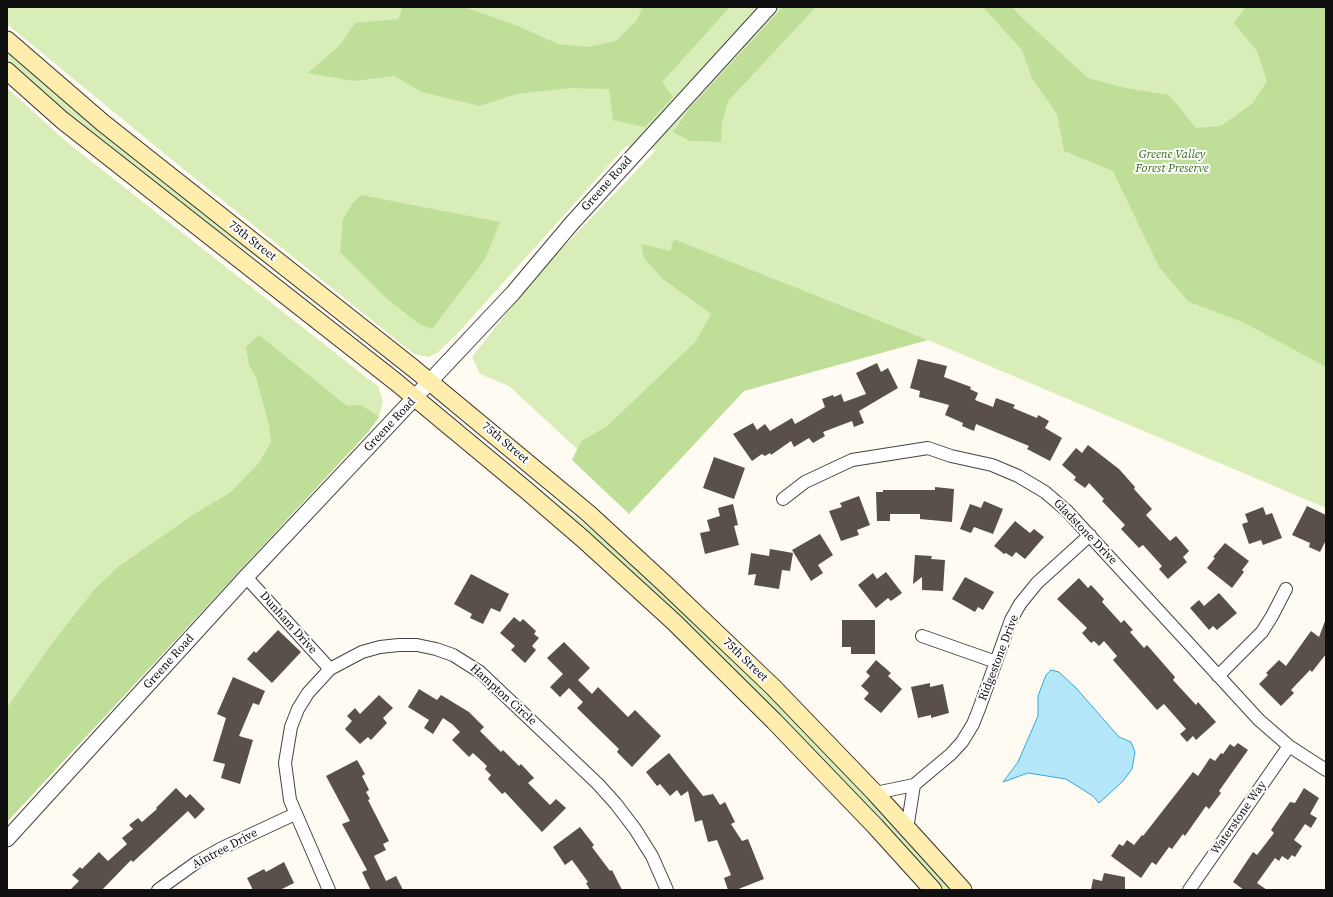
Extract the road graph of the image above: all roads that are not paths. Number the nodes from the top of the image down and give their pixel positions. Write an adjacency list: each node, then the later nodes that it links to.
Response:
1 (769, 7): 4 (street, Greene Road)
2 (7, 40): 4 (main road, 75th Street)
3 (7, 71): 5 (main road, 75th Street)
4 (430, 382): 5 (street, Greene Road); 17 (main road, 75th Street)
5 (415, 398): 8 (street, Greene Road); 24 (main road, 75th Street)
6 (783, 499): 7 (street, Gladstone Drive)
7 (1090, 535): 11 (street, Ridgestone Drive); 13 (street, Gladstone Drive)
8 (246, 578): 12 (street, Dunham Drive); 20 (street, Greene Road)
9 (1286, 589): 13 (street)
10 (922, 636): 11 (street)
11 (996, 662): 16 (street, Ridgestone Drive)
12 (330, 669): 18 (street, Hampton Circle); 23 (street, Hampton Circle)
13 (1218, 676): 14 (street, Gladstone Drive)
14 (1289, 746): 15 (street, Gladstone Drive); 26 (street, Waterstone Way)
15 (1326, 770)
16 (914, 785): 17 (street, Ridgestone Drive); 19 (street)
17 (875, 793): 19 (main road, 75th Street)
18 (295, 814): 21 (street, Aintree Drive); 22 (street)
19 (908, 829): 25 (main road, 75th Street)
20 (7, 839)
21 (158, 890)
22 (329, 890)
23 (667, 890)
24 (933, 890)
25 (963, 890)
26 (1189, 890)

